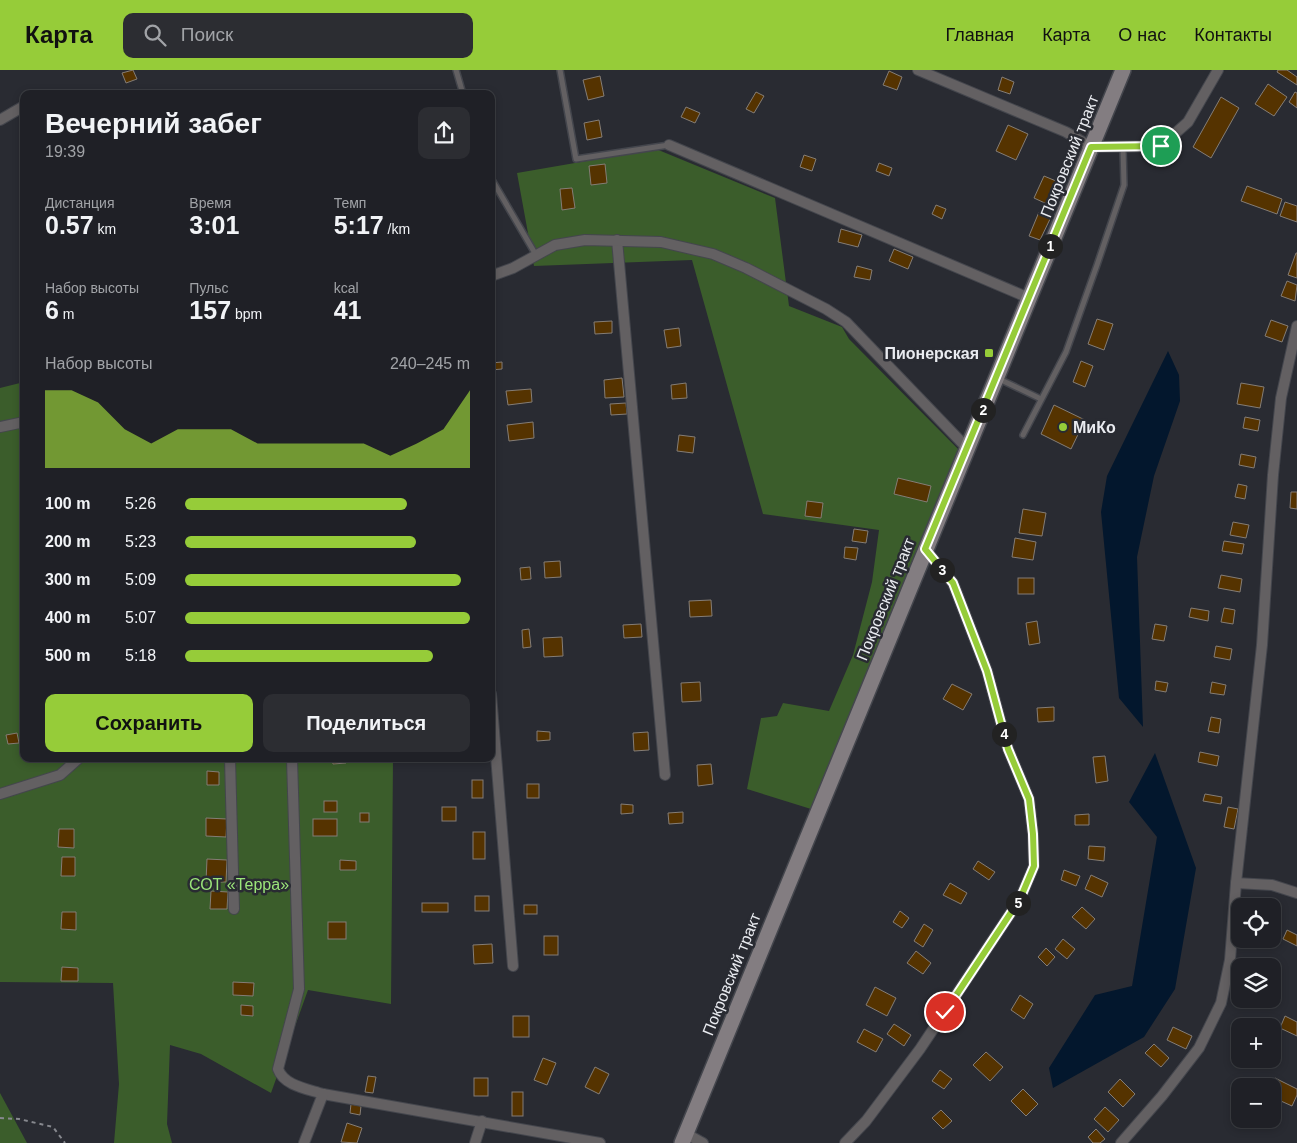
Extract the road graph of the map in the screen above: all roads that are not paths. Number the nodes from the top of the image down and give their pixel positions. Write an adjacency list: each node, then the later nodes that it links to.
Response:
1 (456, 70): 6 (lane)
2 (560, 70): 9 (lane)
3 (918, 70): 10 (street)
4 (1123, 70): 10 (main road, Покровский тракт)
5 (1218, 70): 11 (street)
6 (462, 90)
7 (20, 108): 8 (street)
8 (0, 120)
9 (669, 145): 16 (street)
10 (1091, 147): 11 (street); 16 (main road, Покровский тракт)
11 (1123, 148): 19 (lane)
12 (495, 185): 14 (lane)
13 (617, 240): 14 (street); 23 (street); 29 (street)
14 (536, 256): 15 (street)
15 (495, 275)
16 (1029, 298): 18 (main road, Покровский тракт)
17 (1297, 326): 31 (street)
18 (996, 378): 19 (lane); 23 (main road, Покровский тракт)
19 (1041, 399): 22 (lane)
20 (20, 423): 21 (street)
21 (0, 426)
22 (1023, 435)
23 (967, 448): 24 (main road, Покровский тракт)
24 (925, 549): 37 (main road, Покровский тракт); 42 (street)
25 (495, 743): 34 (street)
26 (75, 762): 30 (street)
27 (230, 762): 33 (street)
28 (292, 762): 35 (street)
29 (665, 775)
30 (0, 794)
31 (1236, 883): 32 (street); 43 (street)
32 (1297, 893)
33 (234, 909)
34 (513, 966)
35 (323, 1094): 36 (street); 38 (street)
36 (482, 1121): 39 (street); 40 (street)
37 (683, 1138): 41 (street)
38 (304, 1143)
39 (475, 1143)
40 (600, 1143)
41 (703, 1143)
42 (845, 1143)
43 (1121, 1143)

